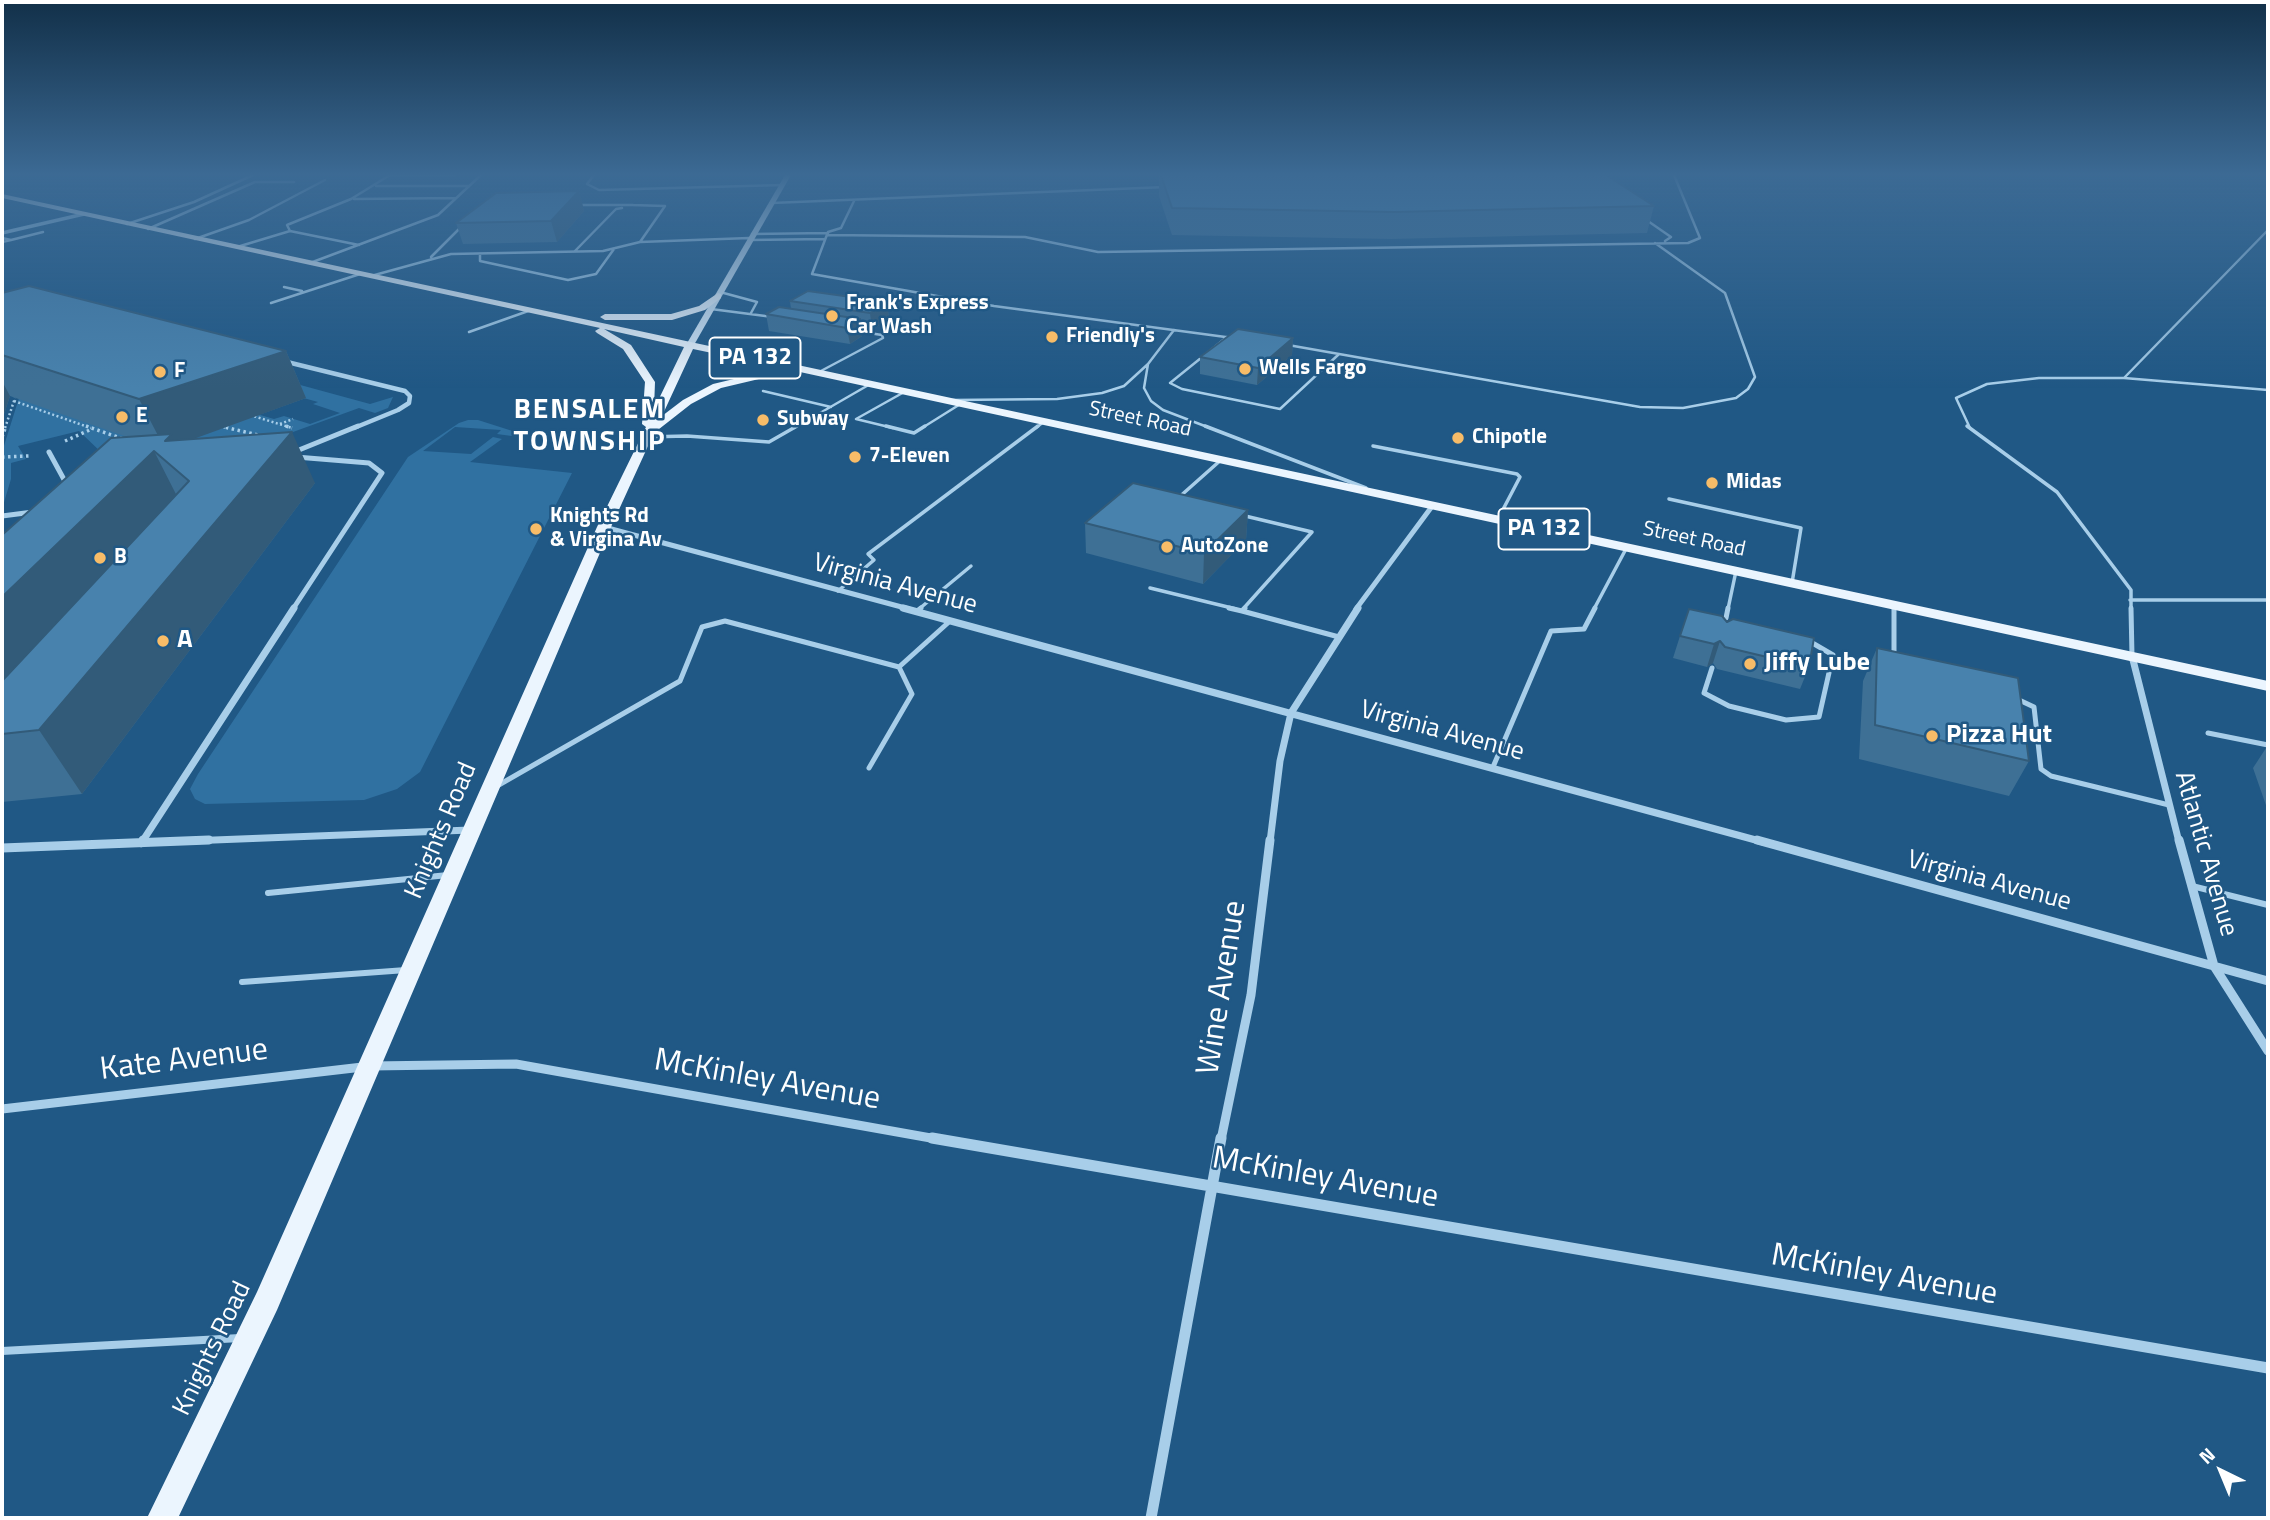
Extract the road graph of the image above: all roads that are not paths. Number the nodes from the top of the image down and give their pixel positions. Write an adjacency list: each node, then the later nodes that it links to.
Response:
1 (231, 246): 13 (main road, Street Road / PA 132)
2 (240, 246): 13 (lane)
3 (356, 246): 18 (lane)
4 (442, 246): 17 (lane)
5 (580, 246): 15 (lane)
6 (625, 246): 14 (lane)
7 (746, 246): 23 (main road, Knights Road)
8 (822, 246): 30 (lane)
9 (1068, 246): 10 (lane)
10 (1544, 246)
11 (1661, 246): 37 (lane)
12 (2252, 246): 41 (lane)
13 (236, 247): 18 (main road, Street Road / PA 132)
14 (614, 249): 15 (lane); 16 (lane)
15 (575, 251): 16 (lane)
16 (480, 254): 17 (lane)
17 (431, 257): 20 (lane)
18 (310, 263): 19 (main road, Street Road / PA 132)
19 (359, 274): 20 (main road, Street Road / PA 132); 22 (lane)
20 (371, 276): 26 (main road, Street Road / PA 132)
21 (284, 287): 22 (lane)
22 (306, 292): 24 (lane)
23 (719, 294): 25 (main road, Knights Road); 26 (main road); 27 (lane)
24 (271, 303)
25 (711, 309): 27 (lane); 36 (main road, Knights Road)
26 (535, 311): 28 (main road, Street Road / PA 132); 32 (lane)
27 (751, 313): 29 (lane)
28 (564, 317): 36 (main road, Street Road / PA 132); 50 (main road)
29 (778, 318)
30 (1174, 330): 33 (lane); 39 (lane)
31 (856, 331): 40 (lane)
32 (469, 332)
33 (1227, 337): 34 (lane); 37 (lane)
34 (1239, 339)
35 (1277, 344): 37 (lane)
36 (690, 345): 40 (main road, Street Road / PA 132); 50 (main road, Knights Road)
37 (1339, 354)
38 (271, 358): 97 (street)
39 (1148, 364): 46 (lane); 56 (lane)
40 (819, 372): 42 (main road, Street Road / PA 132); 50 (main road)
41 (2124, 378): 43 (lane); 72 (lane)
42 (872, 383): 45 (main road, Street Road / PA 132); 48 (lane)
43 (2268, 390)
44 (763, 391): 48 (lane)
45 (906, 391): 46 (main road, Street Road / PA 132); 47 (lane)
46 (946, 400): 47 (main road, Street Road / PA 132)
47 (962, 403): 49 (main road, Street Road / PA 132)
48 (831, 407): 50 (lane)
49 (1045, 421): 53 (main road, Street Road / PA 132); 71 (lane)
50 (646, 435): 65 (main road, Knights Road)
51 (1373, 446): 64 (lane)
52 (49, 452): 55 (street)
53 (1222, 460): 56 (main road, Street Road / PA 132); 59 (lane)
54 (80, 486): 55 (street)
55 (67, 488): 57 (street)
56 (1379, 493): 60 (main road, Street Road / PA 132)
57 (62, 496)
58 (1669, 499): 69 (lane)
59 (1191, 502)
60 (1433, 505): 64 (main road, Street Road / PA 132); 81 (street, Wine Avenue)
61 (1231, 512): 75 (lane)
62 (2, 516): 63 (street)
63 (36, 518)
64 (1498, 519): 66 (main road, Street Road / PA 132)
65 (604, 527): 71 (street, Virginia Avenue); 94 (main road, Knights Road)
66 (1627, 547): 68 (main road, Street Road / PA 132); 92 (lane)
67 (971, 566): 76 (lane)
68 (1736, 571): 69 (main road, Street Road / PA 132); 77 (lane)
69 (1792, 583): 74 (main road, Street Road / PA 132)
70 (1150, 588): 75 (lane)
71 (838, 591): 76 (street, Virginia Avenue)
72 (2130, 600): 73 (lane); 83 (lane)
73 (2268, 600)
74 (1894, 605): 83 (main road, Street Road / PA 132); 84 (lane)
75 (1242, 611): 81 (lane)
76 (916, 612): 78 (street, Virginia Avenue)
77 (1726, 618): 79 (lane); 80 (lane)
78 (950, 621): 85 (lane); 89 (street, Virginia Avenue)
79 (1739, 621)
80 (1723, 628)
81 (1339, 637): 89 (street, Wine Avenue)
82 (1804, 638): 86 (lane)
83 (2132, 656): 87 (main road, Street Road / PA 132); 95 (street, Atlantic Avenue)
84 (1894, 664)
85 (899, 667): 93 (lane); 94 (lane)
86 (1713, 668)
87 (2268, 686)
88 (2009, 697): 95 (lane)
89 (1291, 712): 92 (street, Virginia Avenue); 110 (street, Wine Avenue)
90 (2208, 733): 91 (lane)
91 (2268, 745)
92 (1493, 767): 103 (street, Virginia Avenue)
93 (869, 768)
94 (491, 789): 96 (main road, Knights Road)
95 (2169, 805): 100 (street, Atlantic Avenue)
96 (473, 830): 97 (street); 99 (main road, Knights Road)
97 (141, 843): 98 (street)
98 (2, 848)
99 (454, 875): 101 (lane); 104 (main road, Knights Road)
100 (2192, 886): 102 (lane); 103 (street, Atlantic Avenue)
101 (268, 893)
102 (2268, 905)
103 (2214, 966): 105 (street, Virginia Avenue); 107 (street, Atlantic Avenue)
104 (413, 970): 106 (lane); 108 (main road, Knights Road)
105 (2268, 981)
106 (242, 982)
107 (2268, 1051)
108 (371, 1066): 109 (street, Kate Avenue); 110 (street, McKinley Avenue); 111 (main road, Knights Road)
109 (2, 1109)
110 (1211, 1186): 113 (street, McKinley Avenue); 115 (street, Wine Avenue)
111 (250, 1337): 112 (lane); 114 (main road, Knights Road)
112 (2, 1351)
113 (2268, 1368)
114 (162, 1518)
115 (1151, 1518)

